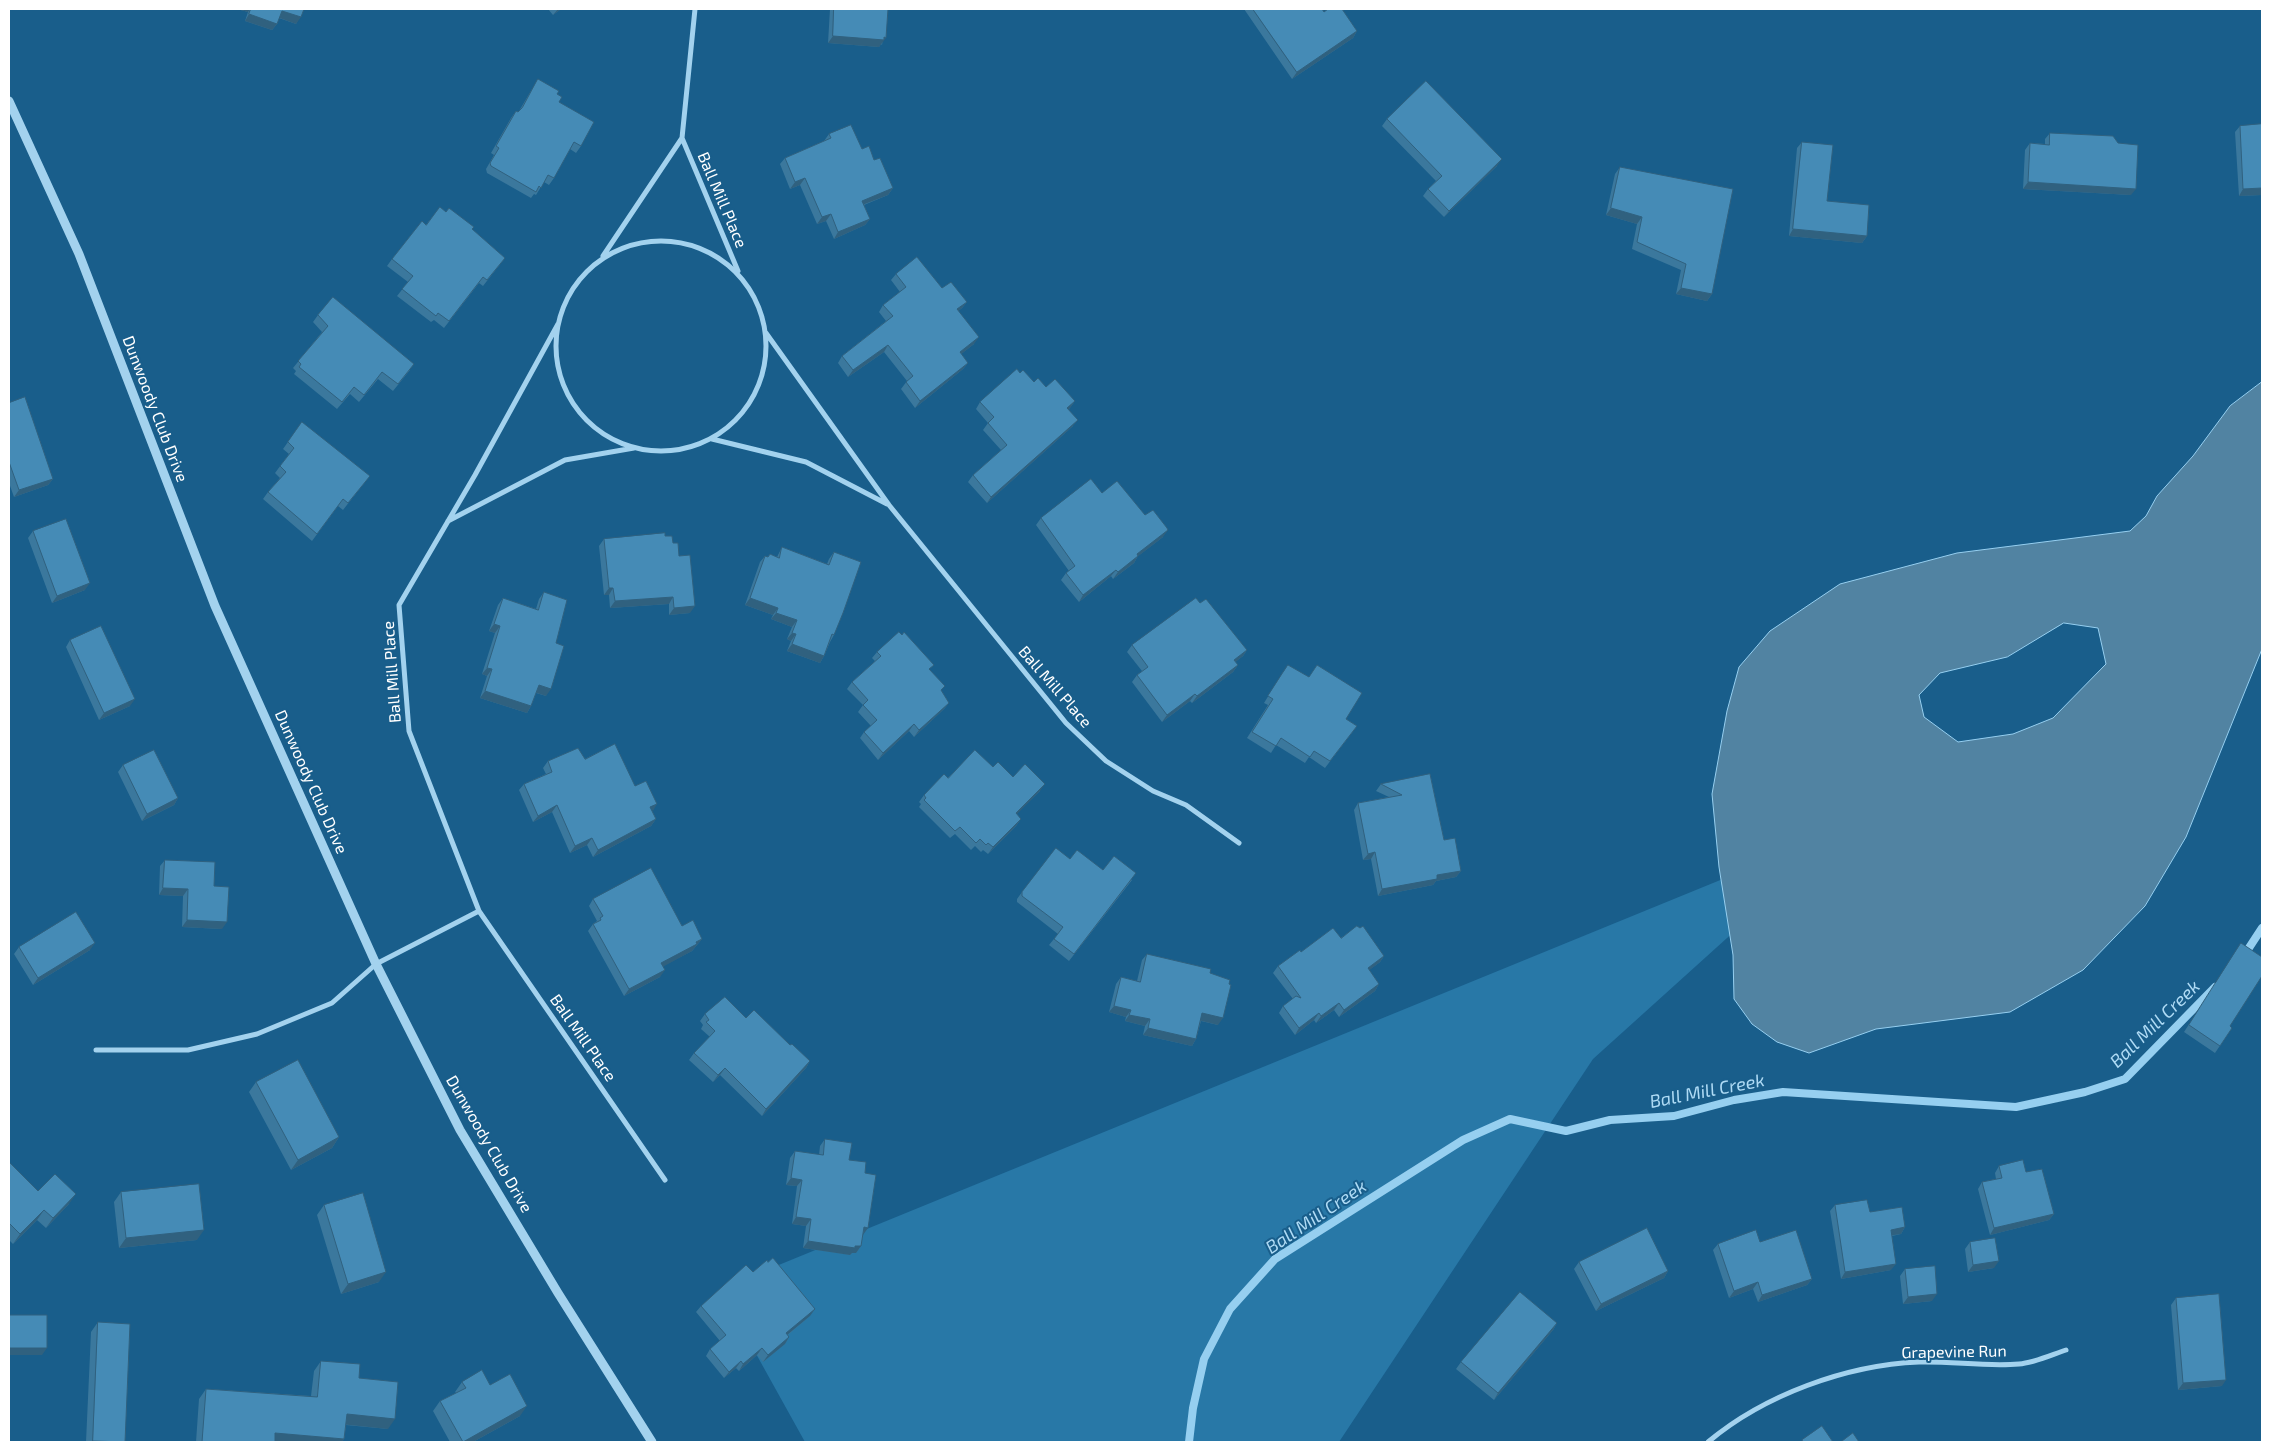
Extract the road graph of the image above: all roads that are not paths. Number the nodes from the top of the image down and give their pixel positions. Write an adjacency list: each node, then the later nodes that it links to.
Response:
1 (695, 9): 3 (street, Ball Mill Place)
2 (9, 101): 14 (street, Dunwoody Club Drive)
3 (682, 138): 4 (street, Ball Mill Place); 5 (street, Ball Mill Place)
4 (602, 258): 5 (street); 6 (street)
5 (738, 272): 7 (street)
6 (558, 324): 9 (street); 11 (street, Ball Mill Place)
7 (766, 333): 8 (street); 10 (street, Ball Mill Place)
8 (712, 439): 9 (street); 10 (street, Ball Mill Place)
9 (634, 448): 11 (street)
10 (889, 505): 12 (street, Ball Mill Place)
11 (448, 521): 13 (street, Ball Mill Place)
12 (1239, 843)
13 (479, 911): 14 (street); 16 (street, Ball Mill Place)
14 (376, 964): 15 (street); 18 (street, Dunwoody Club Drive)
15 (96, 1050)
16 (665, 1180)
17 (2066, 1350): 19 (street, Grapevine Run)
18 (652, 1442)
19 (1708, 1442)

